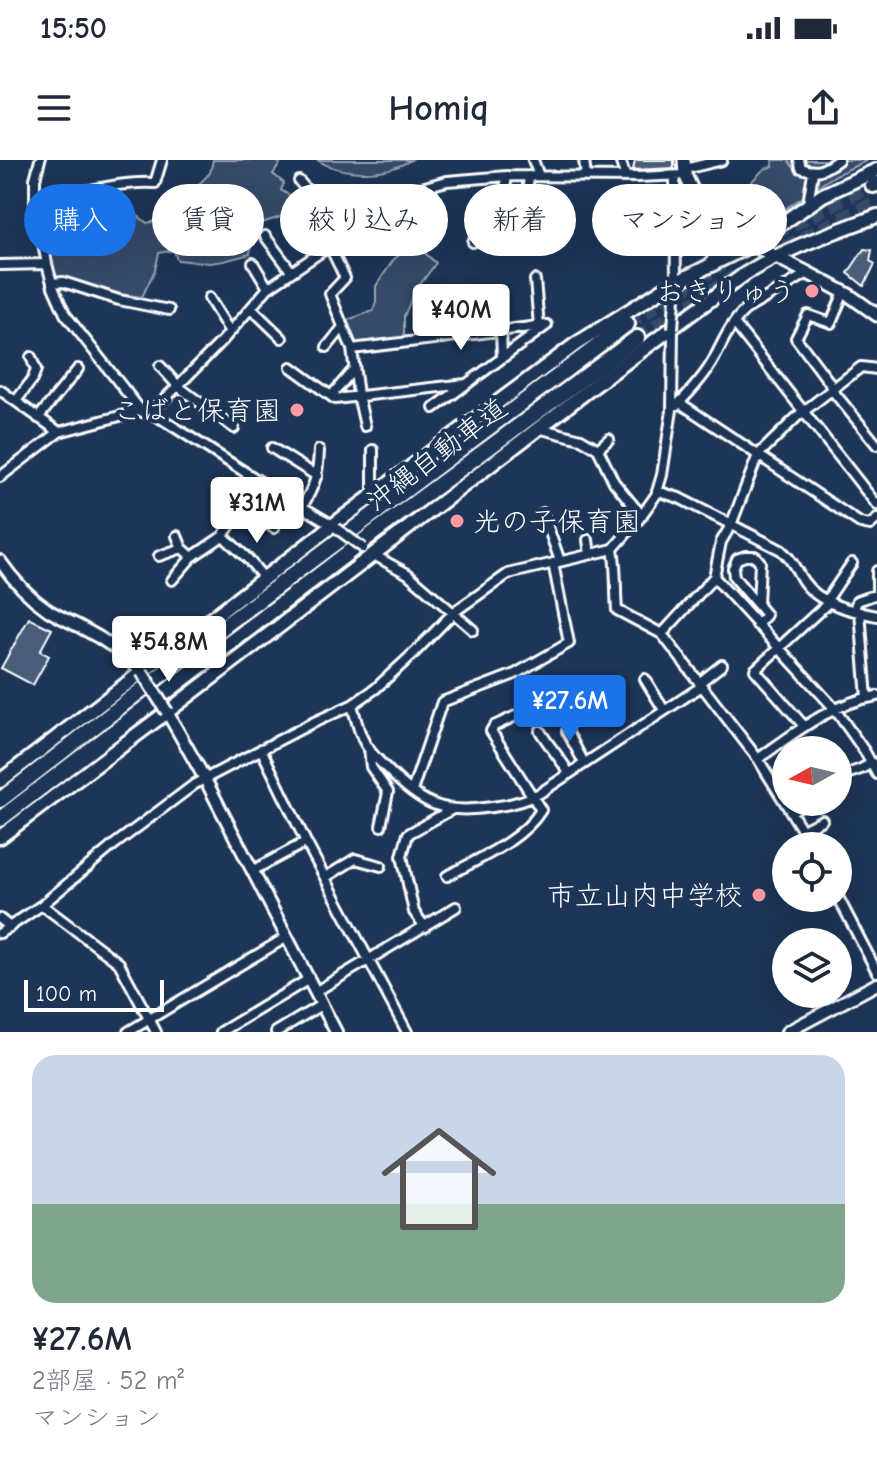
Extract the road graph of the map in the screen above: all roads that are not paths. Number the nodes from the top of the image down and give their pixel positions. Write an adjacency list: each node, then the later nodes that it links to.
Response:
1 (40, 160): 17 (street)
2 (162, 160): 18 (street)
3 (533, 160): 13 (street)
4 (584, 160): 14 (street)
5 (620, 160): 15 (street)
6 (722, 160): 9 (street)
7 (799, 160): 11 (street)
8 (838, 160): 11 (street)
9 (682, 170): 15 (street); 40 (street)
10 (877, 170): 23 (main road)
11 (813, 172): 23 (street)
12 (507, 176): 13 (street); 20 (street); 21 (street)
13 (534, 176): 14 (street); 22 (street)
14 (586, 177): 15 (street)
15 (626, 177)
16 (299, 181): 19 (street)
17 (35, 184)
18 (129, 184)
19 (302, 184)
20 (436, 184)
21 (506, 184)
22 (532, 184)
23 (808, 204): 25 (main road)
24 (877, 216): 32 (main road)
25 (787, 219)
26 (265, 236): 37 (street)
27 (45, 256): 34 (street)
28 (313, 256): 37 (street)
29 (334, 256): 51 (street)
30 (715, 256): 36 (main road)
31 (730, 256): 36 (main road)
32 (775, 257): 38 (main road); 52 (main road)
33 (253, 263): 42 (street)
34 (47, 264): 35 (street); 41 (street)
35 (0, 265)
36 (712, 265): 40 (main road)
37 (291, 271): 42 (street)
38 (808, 273): 43 (main road); 48 (street)
39 (535, 280): 50 (street)
40 (676, 282): 52 (street, bridge); 95 (main road)
41 (52, 283): 46 (street); 76 (street)
42 (268, 288): 45 (street)
43 (844, 292): 47 (main road); 69 (street)
44 (209, 298): 54 (street)
45 (251, 308): 54 (street); 55 (street)
46 (169, 310)
47 (877, 315)
48 (734, 323): 73 (street); 77 (street)
49 (627, 324): 157 (highway, 沖縄自動車道)
50 (539, 326): 53 (street); 60 (street)
51 (343, 327): 57 (street); 58 (street)
52 (673, 329): 75 (street); 81 (main road)
53 (501, 330): 58 (street); 60 (street)
54 (230, 332): 67 (street)
55 (282, 338)
56 (637, 338): 160 (highway, 沖縄自動車道)
57 (327, 347)
58 (352, 349): 64 (street)
59 (31, 357): 72 (street)
60 (502, 358): 66 (street)
61 (160, 366): 67 (street)
62 (291, 367): 71 (street)
63 (78, 369): 78 (street)
64 (354, 369): 70 (street); 71 (street)
65 (877, 369): 69 (street)
66 (466, 384): 70 (street); 74 (street)
67 (179, 387): 76 (street); 80 (street)
68 (0, 390): 72 (street)
69 (832, 390): 77 (street); 82 (street)
70 (358, 395): 71 (street); 79 (street)
71 (331, 396)
72 (16, 401): 78 (street)
73 (680, 403): 75 (street); 90 (street)
74 (434, 408)
75 (672, 410): 94 (street)
76 (142, 412): 83 (street); 93 (street)
77 (803, 412): 90 (street); 96 (street)
78 (38, 418): 83 (street)
79 (365, 426)
80 (234, 428)
81 (538, 428): 87 (street); 110 (main road)
82 (873, 431): 85 (street)
83 (59, 432): 92 (street)
84 (609, 439): 87 (street)
85 (877, 445)
86 (272, 448): 91 (street)
87 (598, 449): 100 (street)
88 (319, 450): 91 (street)
89 (373, 450): 95 (street)
90 (758, 455): 101 (street); 102 (street)
91 (317, 476): 98 (street)
92 (0, 477)
93 (259, 481): 97 (street); 98 (street)
94 (657, 491): 100 (street); 102 (street)
95 (373, 496): 103 (main road)
96 (877, 505)
97 (242, 507): 104 (street); 106 (street)
98 (302, 507): 103 (street)
99 (543, 513): 115 (street)
100 (642, 516): 109 (street)
101 (877, 519)
102 (731, 525): 118 (street); 121 (street)
103 (334, 527): 110 (street, bridge); 119 (main road)
104 (274, 528)
105 (177, 536): 108 (street)
106 (223, 536): 113 (street); 119 (street)
107 (588, 540): 111 (street)
108 (182, 548): 112 (street); 113 (street)
109 (613, 549): 111 (street); 128 (street)
110 (368, 551): 124 (street); 140 (main road)
111 (590, 554): 115 (street)
112 (159, 556)
113 (192, 557): 120 (street)
114 (0, 561): 131 (street)
115 (556, 562): 124 (street); 155 (street)
116 (852, 563): 121 (street)
117 (877, 571): 123 (street)
118 (714, 577): 126 (street); 128 (street)
119 (264, 578): 131 (main road)
120 (172, 580)
121 (828, 601): 123 (street); 129 (street)
122 (758, 605): 122 (street); 126 (street)
123 (857, 611): 125 (street); 135 (street)
124 (454, 612): 127 (street); 136 (street)
125 (877, 616)
126 (757, 625): 129 (street)
127 (473, 630)
128 (662, 634): 133 (street)
129 (778, 647): 138 (street); 141 (street)
130 (722, 665): 133 (street)
131 (142, 672): 140 (street, bridge); 154 (main road)
132 (645, 679): 139 (street)
133 (700, 684): 139 (street); 146 (street)
134 (877, 696): 135 (street)
135 (867, 698): 138 (street)
136 (352, 705): 144 (street); 145 (street)
137 (533, 708): 156 (street)
138 (834, 708): 141 (street); 148 (street)
139 (664, 710): 147 (street)
140 (167, 712): 153 (street); 164 (main road)
141 (804, 726): 146 (street)
142 (540, 731): 150 (street)
143 (567, 731): 147 (street)
144 (368, 748): 155 (street); 162 (street)
145 (261, 749): 153 (street); 165 (street)
146 (758, 759): 152 (street)
147 (584, 763): 150 (street)
148 (872, 763): 149 (street); 151 (street)
149 (852, 772)
150 (569, 773): 156 (street)
151 (877, 774)
152 (772, 777)
153 (205, 779): 167 (street); 170 (street)
154 (0, 781)
155 (412, 791): 158 (street)
156 (533, 797): 158 (street); 168 (street)
157 (0, 800)
158 (451, 810): 175 (street)
159 (794, 816): 163 (street)
160 (0, 819)
161 (822, 820): 163 (street)
162 (381, 826)
163 (803, 830)
164 (0, 837)
165 (306, 842): 167 (street); 169 (street)
166 (381, 866): 169 (street)
167 (252, 871): 177 (street)
168 (447, 876)
169 (326, 877): 178 (street)
170 (42, 905): 174 (street); 184 (street)
171 (456, 907): 175 (street)
172 (846, 912): 179 (street)
173 (0, 919): 174 (street)
174 (10, 927): 176 (street)
175 (425, 927): 178 (street)
176 (0, 933)
177 (287, 937): 180 (street); 184 (street)
178 (369, 961): 182 (street); 190 (street)
179 (877, 972)
180 (309, 979): 182 (street); 187 (street)
181 (877, 984): 191 (street)
182 (315, 992): 183 (street)
183 (321, 1005): 188 (street); 189 (street)
184 (149, 1019): 185 (street); 186 (street)
185 (128, 1032)
186 (156, 1032)
187 (221, 1032)
188 (276, 1032)
189 (336, 1032)
190 (407, 1032)
191 (787, 1032)

